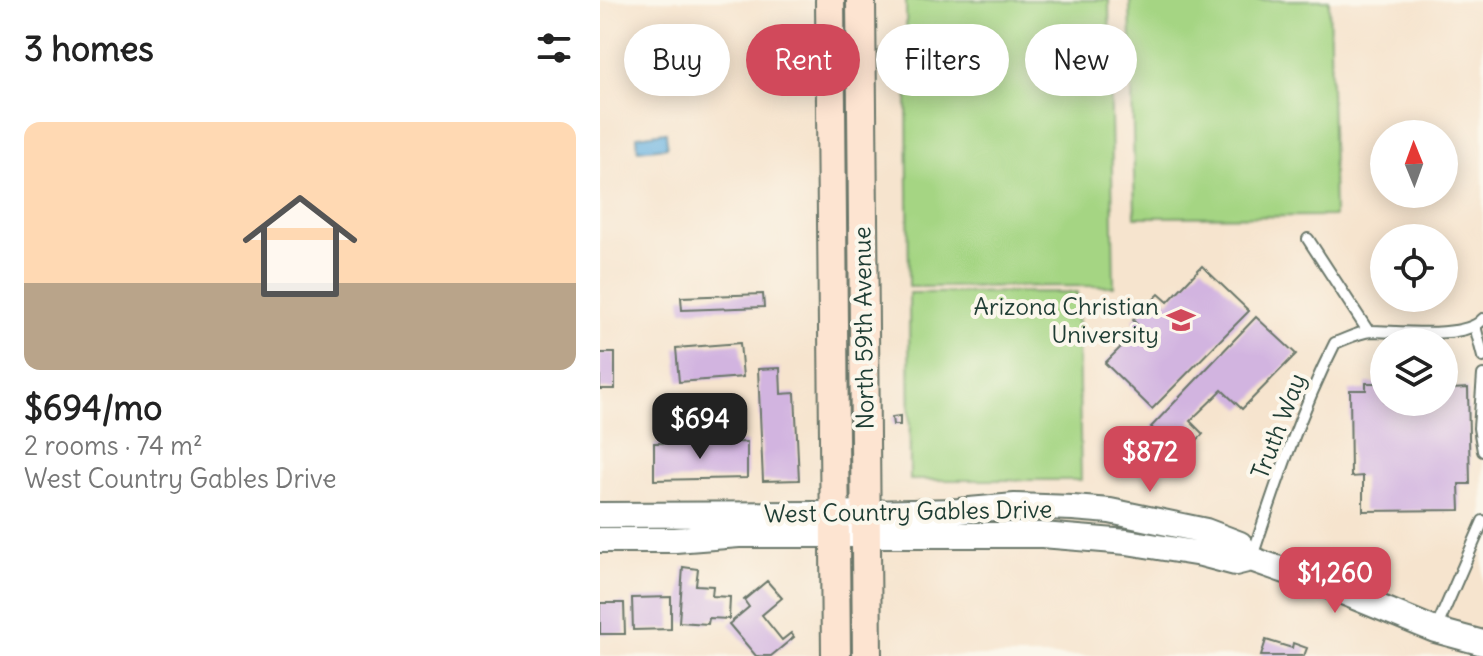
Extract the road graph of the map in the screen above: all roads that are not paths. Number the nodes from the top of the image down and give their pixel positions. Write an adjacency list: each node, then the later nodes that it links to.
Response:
1 (830, 0): 11 (main road, North 59th Avenue)
2 (861, 0): 12 (main road, North 59th Avenue)
3 (1308, 239): 5 (lane)
4 (1479, 322): 5 (lane, Truth Way); 6 (lane)
5 (1368, 331): 14 (lane, Truth Way)
6 (1483, 357)
7 (1483, 375): 8 (lane)
8 (1483, 451)
9 (600, 515): 11 (street, West Country Gables Drive)
10 (1483, 521): 15 (lane)
11 (836, 524): 12 (street, West Country Gables Drive); 13 (street, West Country Gables Drive); 17 (main road, North 59th Avenue)
12 (866, 524): 14 (street, West Country Gables Drive); 18 (main road, North 59th Avenue)
13 (600, 540)
14 (1251, 559): 15 (street, West Country Gables Drive)
15 (1435, 630): 16 (street, West Country Gables Drive); 19 (street, West Country Gables Drive)
16 (1483, 643)
17 (836, 656)
18 (867, 656)
19 (1474, 656)

